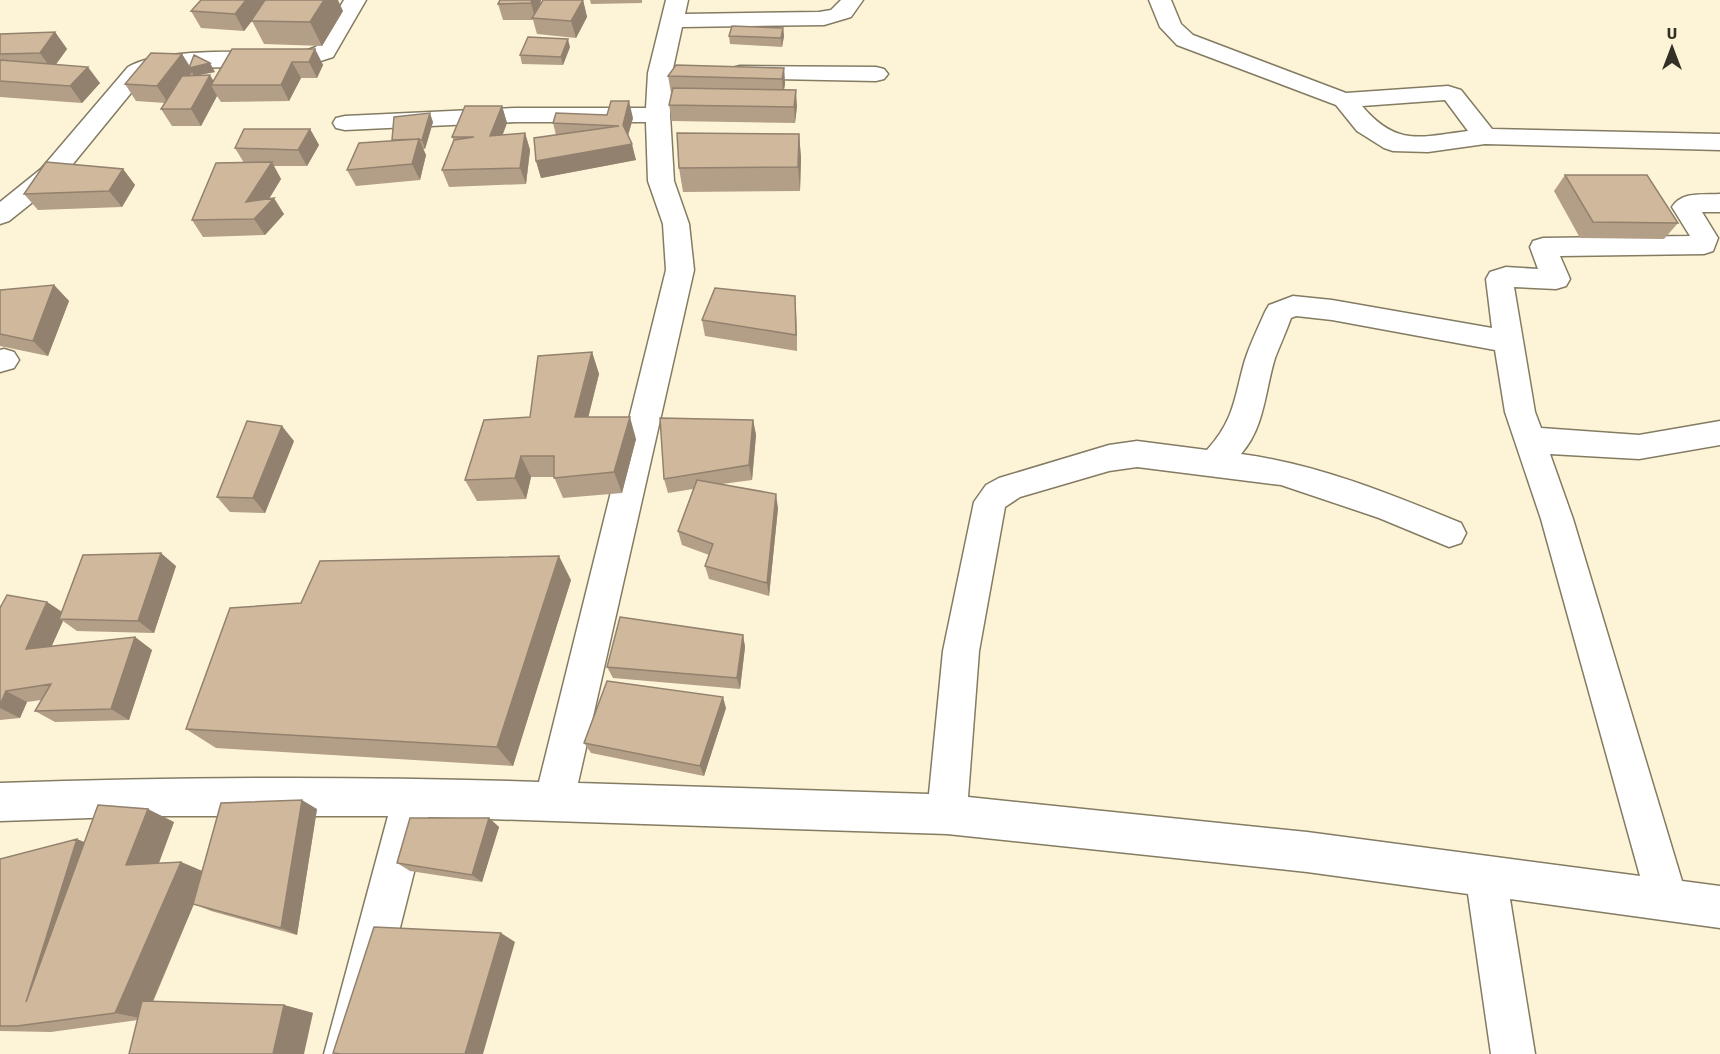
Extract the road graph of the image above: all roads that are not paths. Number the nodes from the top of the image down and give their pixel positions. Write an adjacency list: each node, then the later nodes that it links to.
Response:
1 (355, 0): 13 (street)
2 (852, 0): 4 (street)
3 (1160, 0): 7 (street)
4 (674, 10): 8 (street)
5 (715, 73): 6 (street)
6 (876, 74)
7 (1344, 100): 10 (street); 10 (street)
8 (658, 115): 9 (street); 20 (street)
9 (345, 123)
10 (1485, 136): 11 (street)
11 (1720, 142)
12 (1720, 203): 14 (street)
13 (0, 215)
14 (1508, 342): 16 (street); 17 (street)
15 (1720, 433): 16 (street)
16 (1530, 440): 24 (street)
17 (1215, 463): 18 (street); 22 (street)
18 (1449, 532)
19 (413, 797): 20 (street); 21 (street); 26 (street)
20 (554, 801): 22 (street)
21 (0, 802)
22 (947, 814): 23 (street)
23 (1486, 877): 24 (street); 27 (street)
24 (1667, 900): 25 (street)
25 (1720, 908)
26 (346, 1054)
27 (1513, 1054)

